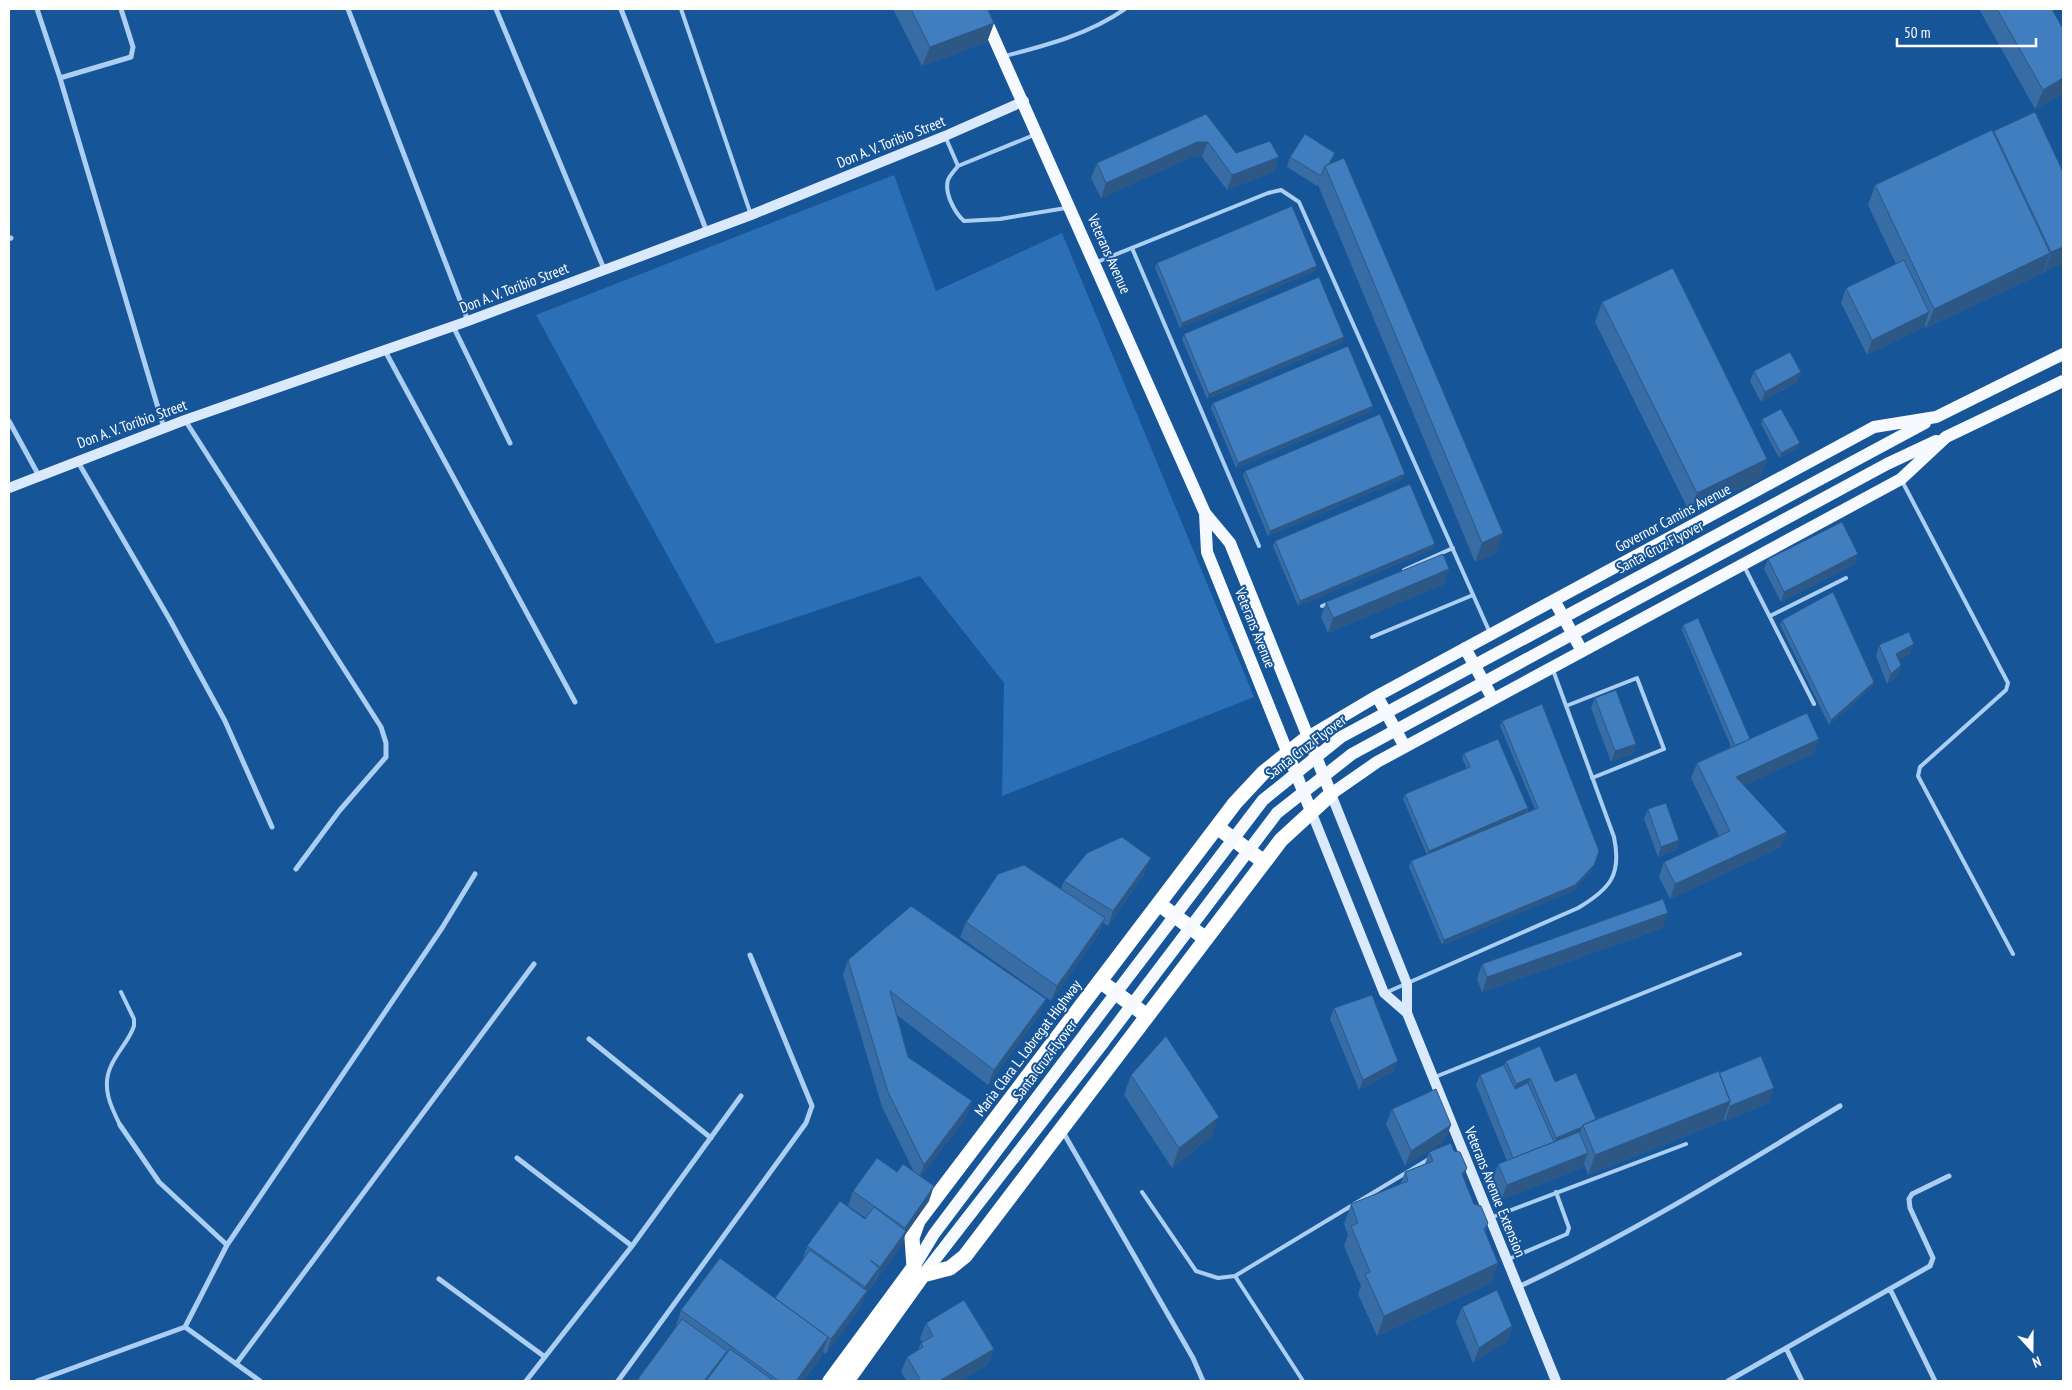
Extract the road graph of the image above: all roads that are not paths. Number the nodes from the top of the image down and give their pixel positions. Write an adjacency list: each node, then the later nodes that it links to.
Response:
1 (37, 9): 10 (street)
2 (121, 9): 10 (street)
3 (348, 9): 21 (street)
4 (496, 9): 20 (street)
5 (621, 9): 17 (street)
6 (681, 9): 16 (lane)
7 (981, 9): 9 (main road, Veterans Avenue)
8 (1125, 9): 9 (lane)
9 (1004, 56): 11 (main road, Veterans Avenue)
10 (60, 78): 29 (street)
11 (1024, 102): 12 (main road, Veterans Avenue); 13 (street, Don A. V. Toribio Street)
12 (1038, 134): 14 (lane); 15 (main road, Veterans Avenue)
13 (945, 136): 14 (lane); 16 (street, Don A. V. Toribio Street)
14 (958, 166): 15 (lane)
15 (1070, 207): 19 (main road, Veterans Avenue)
16 (751, 215): 17 (street, Don A. V. Toribio Street)
17 (707, 232): 20 (street, Don A. V. Toribio Street)
18 (1132, 248): 19 (lane); 37 (lane); 38 (lane)
19 (1095, 262): 36 (main road, Veterans Avenue)
20 (604, 269): 21 (street, Don A. V. Toribio Street)
21 (468, 321): 22 (street, Don A. V. Toribio Street)
22 (453, 326): 23 (street, Don A. V. Toribio Street); 31 (street)
23 (384, 349): 27 (street, Don A. V. Toribio Street); 54 (street)
24 (2063, 354): 26 (main road, Governor Camins Avenue)
25 (2063, 381): 30 (main road)
26 (1936, 418): 44 (main road, Governor Camins Avenue); 97 (main road, Santa Cruz Flyover, bridge)
27 (185, 420): 29 (street, Don A. V. Toribio Street); 66 (street)
28 (9, 421): 33 (street)
29 (164, 428): 32 (street, Don A. V. Toribio Street)
30 (1946, 437): 34 (main road); 97 (main road, bridge)
31 (510, 443)
32 (77, 460): 33 (street, Don A. V. Toribio Street); 64 (street)
33 (39, 476): 35 (street, Don A. V. Toribio Street)
34 (1901, 478): 39 (main road); 72 (lane)
35 (9, 488)
36 (1205, 513): 57 (main road, Veterans Avenue); 59 (main road, Veterans Avenue)
37 (1258, 546)
38 (1453, 548): 40 (lane); 42 (lane)
39 (1743, 564): 46 (lane); 50 (main road)
40 (1400, 571)
41 (1846, 578): 46 (lane)
42 (1473, 595): 47 (lane); 48 (lane)
43 (1339, 599): 45 (lane)
44 (1554, 600): 47 (main road, Governor Camins Avenue); 50 (main road)
45 (1322, 606)
46 (1770, 616): 55 (lane)
47 (1490, 635): 49 (main road, Governor Camins Avenue)
48 (1372, 637)
49 (1465, 648): 52 (main road, Governor Camins Avenue); 53 (main road)
50 (1582, 651): 51 (main road)
51 (1552, 668): 53 (main road); 56 (lane)
52 (1377, 696): 57 (main road, Governor Camins Avenue); 58 (main road)
53 (1493, 699): 58 (main road)
54 (575, 702)
55 (1814, 704)
56 (1566, 706): 60 (lane); 60 (lane)
57 (1308, 736): 59 (highway, Maria Clara L. Lobregat Highway); 61 (main road, Veterans Avenue)
58 (1405, 747): 61 (main road)
59 (1287, 752): 62 (main road, Veterans Avenue); 63 (highway, Maria Clara L. Lobregat Highway)
60 (1592, 778): 75 (lane)
61 (1331, 794): 62 (highway); 75 (street, Veterans Avenue Extension)
62 (1311, 811): 65 (highway); 77 (street, Veterans Avenue Extension)
63 (1217, 827): 65 (highway); 68 (highway, Maria Clara L. Lobregat Highway)
64 (272, 828)
65 (1264, 862): 69 (highway)
66 (296, 869)
67 (475, 874): 94 (street)
68 (1159, 904): 69 (highway); 74 (highway, Maria Clara L. Lobregat Highway)
69 (1206, 939): 79 (highway)
70 (750, 954): 109 (street)
71 (1740, 954): 81 (lane)
72 (2013, 954)
73 (534, 964): 105 (street)
74 (1101, 981): 79 (highway); 97 (highway, Maria Clara L. Lobregat Highway)
75 (1407, 984): 77 (lane); 78 (street, Veterans Avenue Extension)
76 (121, 992): 84 (lane)
77 (1384, 993): 78 (street, Veterans Avenue Extension)
78 (1407, 1013): 81 (street, Veterans Avenue Extension)
79 (1147, 1016): 85 (highway)
80 (589, 1039): 86 (street)
81 (1433, 1078): 93 (street, Veterans Avenue Extension)
82 (741, 1096): 86 (street)
83 (1840, 1106): 100 (street)
84 (120, 1125): 94 (street)
85 (1061, 1129): 97 (highway); 112 (street)
86 (711, 1138): 95 (street)
87 (1686, 1144): 92 (lane)
88 (1433, 1156): 98 (lane)
89 (517, 1158): 95 (street)
90 (1949, 1176): 101 (street)
91 (1142, 1192): 98 (lane)
92 (1556, 1192): 93 (lane); 96 (lane)
93 (1490, 1218): 96 (street, Veterans Avenue Extension)
94 (227, 1245): 102 (street)
95 (632, 1246): 104 (street)
96 (1507, 1260): 100 (street, Veterans Avenue Extension)
97 (919, 1271): 110 (highway); 111 (highway)
98 (1235, 1276): 113 (lane)
99 (439, 1279): 104 (street)
100 (1518, 1287): 114 (street, Veterans Avenue Extension)
101 (1890, 1289): 103 (street); 117 (street)
102 (185, 1327): 105 (street); 106 (street)
103 (1786, 1348): 115 (street); 116 (street)
104 (545, 1357): 108 (street)
105 (236, 1364): 107 (street)
106 (37, 1381)
107 (260, 1381)
108 (526, 1381)
109 (618, 1381)
110 (830, 1381)
111 (847, 1381)
112 (1203, 1381)
113 (1303, 1381)
114 (1556, 1381)
115 (1728, 1381)
116 (1802, 1381)
117 (1935, 1381)

